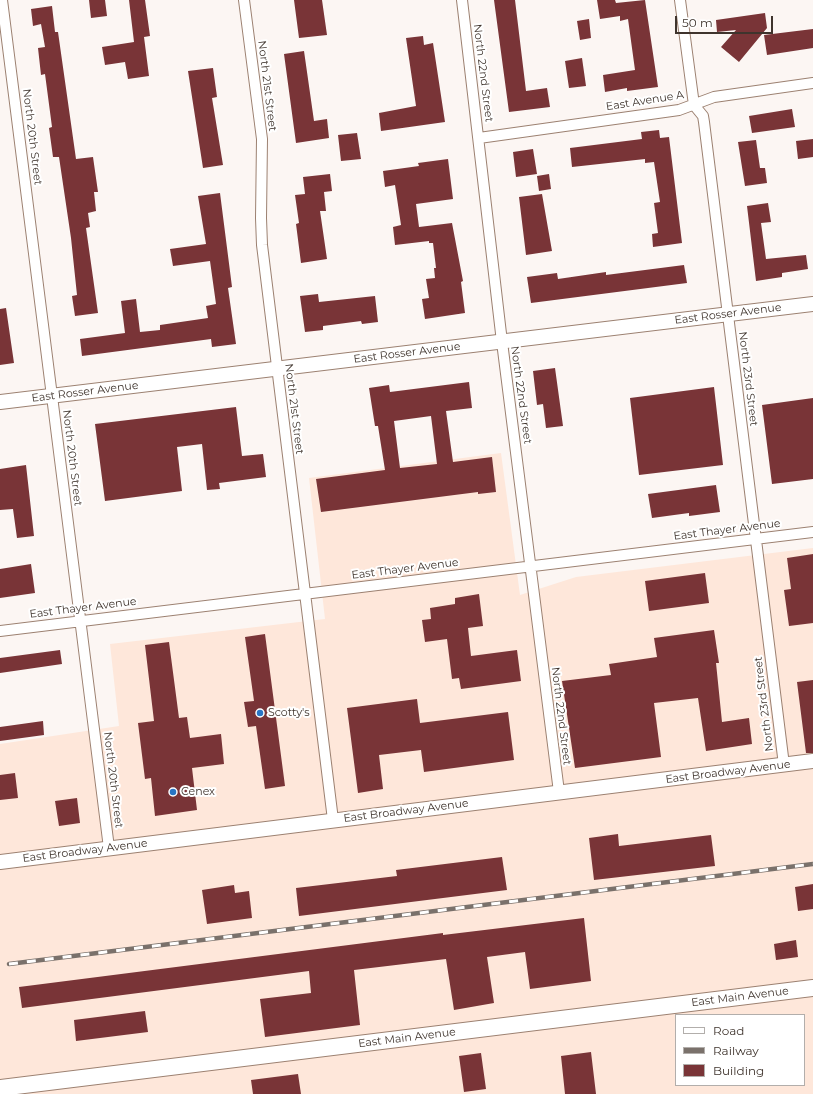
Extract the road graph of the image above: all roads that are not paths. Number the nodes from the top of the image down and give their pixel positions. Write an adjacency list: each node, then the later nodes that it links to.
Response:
1 (2, 0): 12 (street, North 20th Street)
2 (244, 0): 11 (street, North 21st Street)
3 (462, 0): 7 (street, North 22nd Street)
4 (680, 0): 6 (street, North 23rd Street)
5 (813, 83): 6 (street, East Avenue A)
6 (694, 105): 7 (street, East Avenue A); 9 (street, North 23rd Street)
7 (479, 138): 10 (street, North 22nd Street)
8 (813, 304): 9 (street, East Rosser Avenue)
9 (728, 314): 10 (street, East Rosser Avenue); 15 (street, North 23rd Street)
10 (502, 342): 11 (street, East Rosser Avenue); 16 (street, North 22nd Street)
11 (276, 368): 12 (street, East Rosser Avenue); 17 (street, North 21st Street)
12 (52, 396): 13 (street, East Rosser Avenue); 18 (street, North 20th Street)
13 (0, 402)
14 (813, 532): 15 (street, East Thayer Avenue)
15 (756, 539): 16 (street, East Thayer Avenue); 21 (street, North 23rd Street)
16 (531, 565): 17 (street, East Thayer Avenue); 22 (street, North 22nd Street)
17 (305, 593): 18 (street, East Thayer Avenue); 23 (street, North 21st Street)
18 (81, 620): 19 (street, East Thayer Avenue); 24 (street, North 20th Street)
19 (0, 631)
20 (813, 761): 21 (street, East Broadway Avenue)
21 (784, 765): 22 (street, East Broadway Avenue)
22 (559, 792): 23 (street, East Broadway Avenue)
23 (333, 820): 24 (street, East Broadway Avenue)
24 (109, 848): 25 (street, East Broadway Avenue)
25 (0, 862)
26 (813, 988): 27 (main road, East Main Avenue)
27 (0, 1088)

